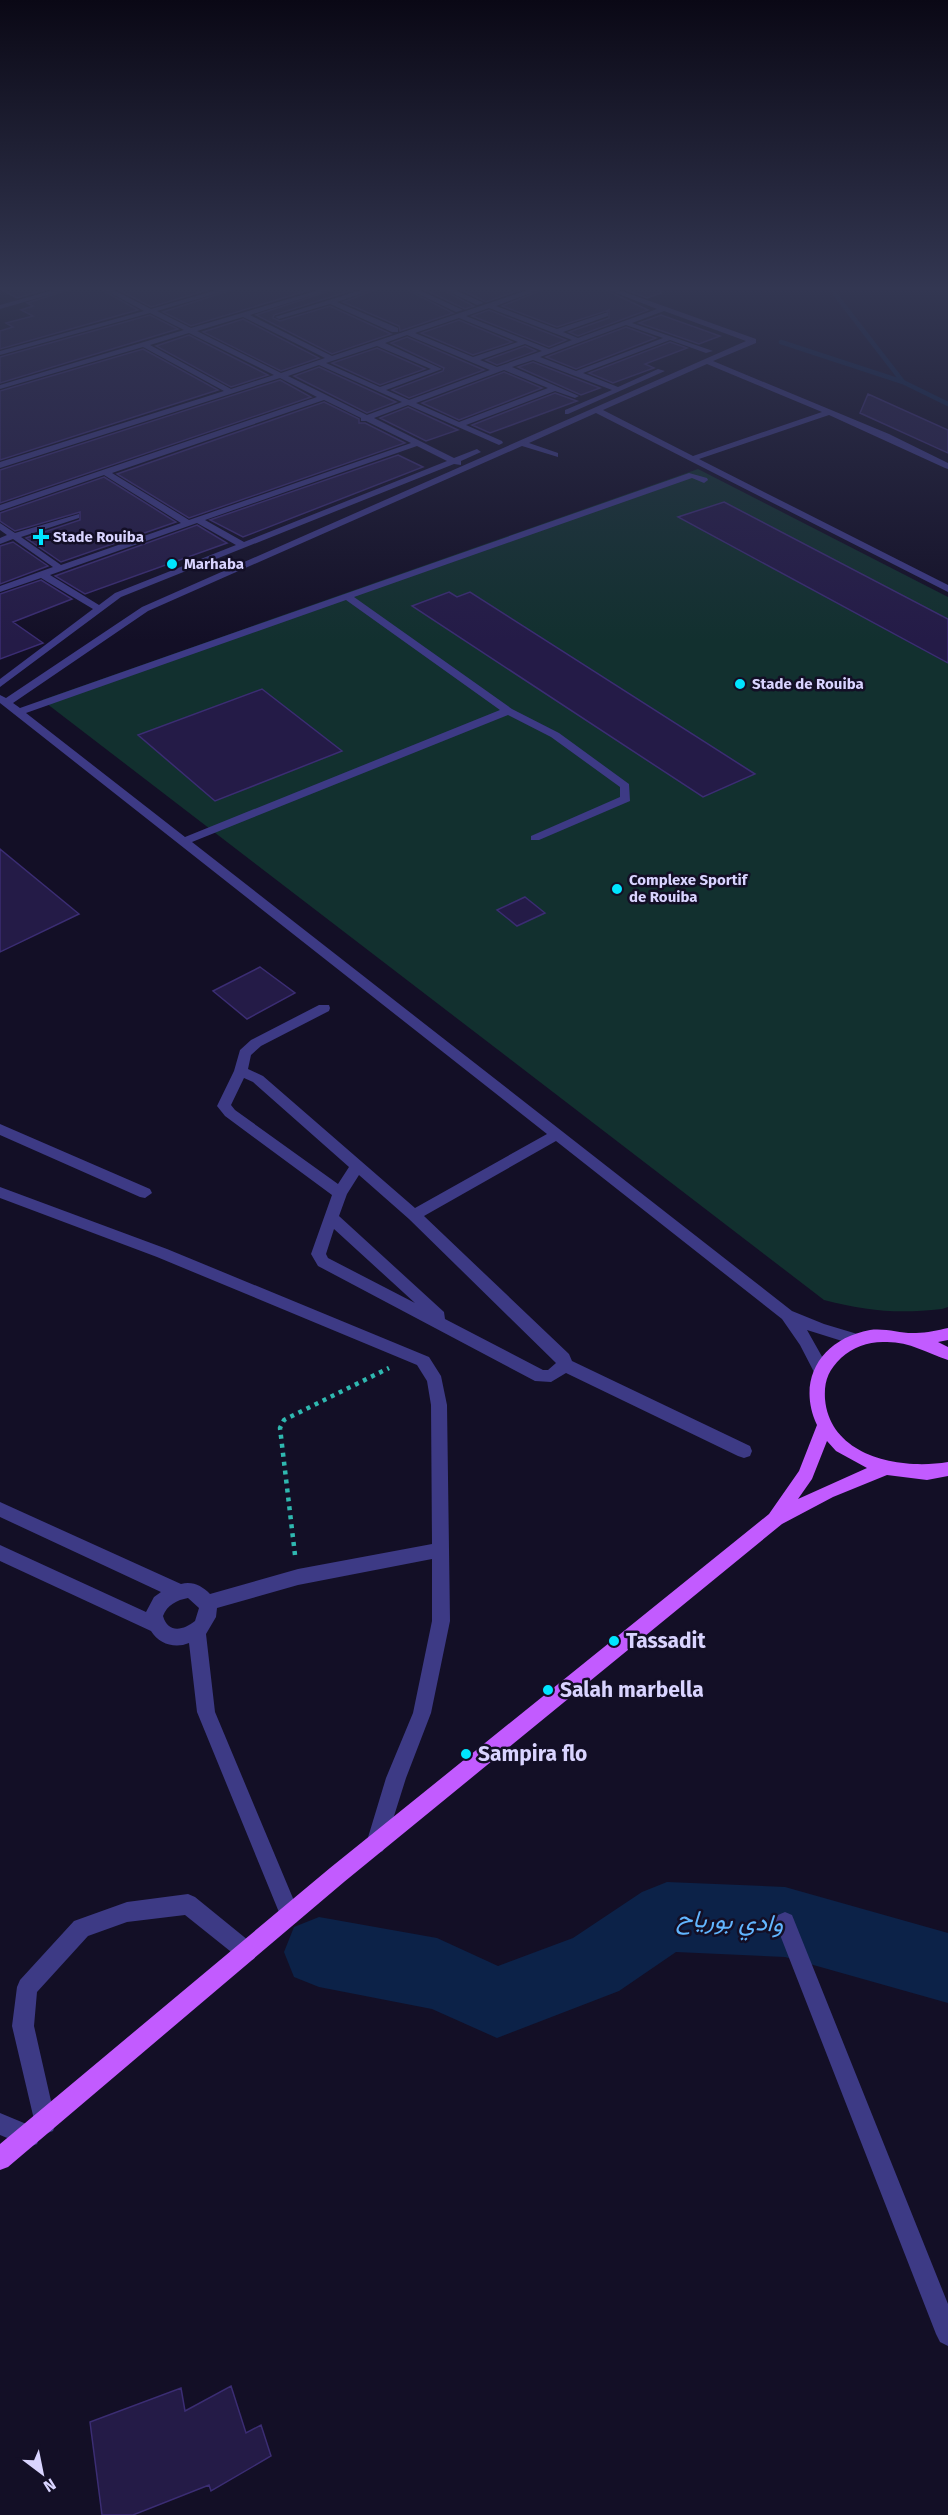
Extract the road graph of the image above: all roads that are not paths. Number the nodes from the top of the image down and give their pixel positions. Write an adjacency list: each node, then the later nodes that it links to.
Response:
1 (186, 406): 20 (street)
2 (299, 406): 23 (street)
3 (341, 406): 12 (street)
4 (400, 406): 12 (street)
5 (417, 406): 13 (street)
6 (507, 406): 13 (street)
7 (579, 406): 15 (street)
8 (604, 406): 10 (street)
9 (812, 406): 11 (street)
10 (596, 410): 14 (street); 18 (street)
11 (828, 413): 18 (street); 22 (street)
12 (364, 418): 16 (street)
13 (459, 425): 15 (street)
14 (523, 442): 17 (street); 21 (street)
15 (499, 443): 19 (street)
16 (416, 444): 19 (street); 27 (street)
17 (555, 455)
18 (692, 459): 36 (street)
19 (453, 462): 21 (street); 32 (street)
20 (0, 465)
21 (469, 466): 40 (street)
22 (948, 466)
23 (105, 472): 25 (street); 28 (street)
24 (704, 480): 37 (street)
25 (0, 508)
26 (76, 516): 30 (street)
27 (198, 520): 28 (street); 32 (street)
28 (188, 523): 33 (street)
29 (0, 526): 30 (street)
30 (14, 536): 31 (street); 33 (street)
31 (0, 541)
32 (241, 544): 38 (street)
33 (60, 568): 34 (street)
34 (42, 574): 35 (street); 38 (street)
35 (0, 589)
36 (948, 589)
37 (346, 596): 41 (street); 42 (street)
38 (99, 609): 39 (street)
39 (0, 684)
40 (3, 700): 42 (street)
41 (508, 711): 43 (street); 44 (street)
42 (20, 712): 44 (street)
43 (535, 838)
44 (182, 842): 48 (street)
45 (324, 1008): 46 (street)
46 (241, 1071): 49 (street); 52 (street)
47 (0, 1128): 51 (street)
48 (556, 1135): 53 (street); 55 (street)
49 (358, 1165): 52 (street); 53 (street)
50 (0, 1192): 69 (street)
51 (145, 1193)
52 (340, 1193): 54 (street)
53 (414, 1215): 61 (street)
54 (332, 1216): 56 (street); 56 (street)
55 (787, 1314): 59 (street); 62 (street)
56 (455, 1331): 61 (street)
57 (948, 1334): 58 (main road)
58 (916, 1339): 59 (main road); 60 (main road)
59 (858, 1340): 62 (main road)
60 (948, 1354)
61 (565, 1365): 64 (street)
62 (821, 1369): 63 (main road)
63 (825, 1425): 65 (main road); 68 (main road)
64 (744, 1451)
65 (884, 1469): 66 (main road); 68 (main road)
66 (948, 1469)
67 (0, 1509): 71 (street)
68 (776, 1519): 75 (main road)
69 (440, 1550): 72 (street); 75 (street)
70 (0, 1553): 73 (street)
71 (178, 1591): 72 (street); 73 (street)
72 (207, 1603): 74 (street)
73 (156, 1625): 74 (street)
74 (197, 1632): 76 (street)
75 (376, 1844): 76 (main road)
76 (290, 1915): 78 (main road)
77 (785, 1922): 82 (street)
78 (247, 1952): 80 (main road); 80 (street)
79 (0, 2124): 80 (street)
80 (37, 2130): 81 (main road)
81 (0, 2159)
82 (948, 2334)

